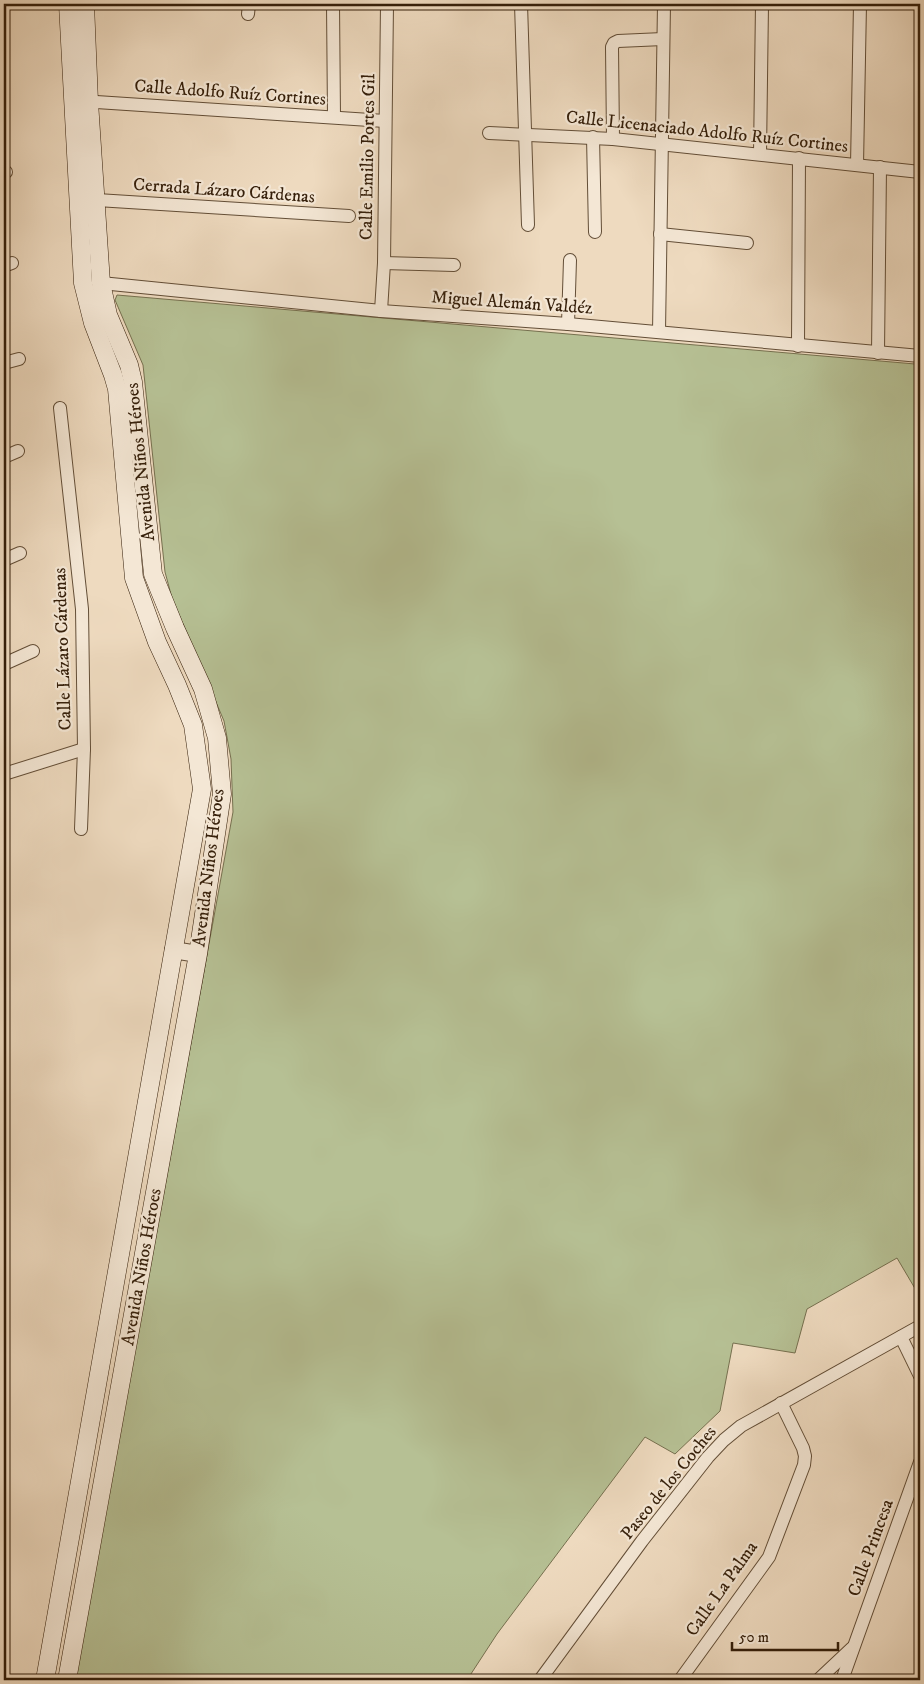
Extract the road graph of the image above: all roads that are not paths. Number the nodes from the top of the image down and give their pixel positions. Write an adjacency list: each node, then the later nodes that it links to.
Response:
1 (68, 4): 10 (main road, Avenida Niños Héroes)
2 (85, 4): 10 (main road, Avenida Niños Héroes)
3 (333, 4): 11 (street)
4 (387, 4): 12 (street, Calle Emilio Portes Gil)
5 (521, 4): 14 (street)
6 (664, 4): 9 (street)
7 (762, 4): 18 (street)
8 (860, 4): 20 (street)
9 (663, 39): 16 (street); 17 (street)
10 (81, 101): 11 (street, Calle Adolfo Ruíz Cortines); 23 (main road, Avenida Niños Héroes); 51 (main road, Avenida Niños Héroes)
11 (334, 117): 12 (street, Calle Adolfo Ruíz Cortines)
12 (386, 121): 30 (street, Calle Emilio Portes Gil)
13 (489, 132): 14 (street, Calle Licenaciado Adolfo Ruíz Cortines)
14 (524, 134): 15 (street, Calle Licenaciado Adolfo Ruíz Cortines); 25 (street)
15 (594, 137): 16 (street, Calle Licenaciado Adolfo Ruíz Cortines); 26 (street)
16 (613, 139): 17 (street, Calle Licenaciado Adolfo Ruíz Cortines)
17 (662, 144): 18 (street, Calle Licenaciado Adolfo Ruíz Cortines); 27 (street)
18 (760, 154): 19 (street, Calle Licenaciado Adolfo Ruíz Cortines)
19 (799, 158): 20 (street, Calle Licenaciado Adolfo Ruíz Cortines); 36 (street)
20 (857, 164): 21 (street, Calle Licenaciado Adolfo Ruíz Cortines)
21 (880, 167): 22 (street, Calle Licenaciado Adolfo Ruíz Cortines); 37 (street)
22 (920, 172)
23 (97, 200): 24 (street, Cerrada Lázaro Cárdenas); 32 (main road, Avenida Niños Héroes)
24 (348, 216)
25 (528, 225)
26 (594, 232)
27 (660, 234): 28 (street); 35 (street)
28 (747, 243)
29 (570, 260): 34 (street)
30 (384, 263): 31 (street); 33 (street, Calle Emilio Portes Gil)
31 (454, 265)
32 (101, 283): 33 (street, Miguel Alemán Valdéz); 52 (main road, Avenida Niños Héroes)
33 (382, 311): 34 (street, Miguel Alemán Valdéz)
34 (568, 324): 35 (street, Miguel Alemán Valdéz)
35 (659, 332): 36 (street, Miguel Alemán Valdéz)
36 (798, 346): 37 (street, Miguel Alemán Valdéz)
37 (878, 353): 38 (street, Miguel Alemán Valdéz)
38 (920, 356)
39 (20, 359): 40 (street)
40 (4, 363)
41 (60, 408): 48 (street, Calle Lázaro Cárdenas)
42 (18, 451): 43 (street)
43 (4, 457)
44 (20, 553): 45 (street)
45 (4, 560)
46 (33, 651): 47 (street)
47 (4, 664)
48 (84, 749): 49 (street); 50 (street, Calle Lázaro Cárdenas)
49 (4, 774)
50 (81, 829)
51 (173, 950): 52 (street); 59 (main road, Avenida Niños Héroes)
52 (198, 954): 60 (main road, Avenida Niños Héroes)
53 (920, 1326): 54 (street, Paseo de los Coches)
54 (901, 1337): 55 (street); 56 (street, Paseo de los Coches)
55 (920, 1376)
56 (781, 1403): 61 (street, Paseo de los Coches); 62 (street, Calle La Palma)
57 (920, 1462): 58 (street, Calle Princesa)
58 (855, 1645): 63 (street, Calle Princesa); 64 (street, Calle Princesa)
59 (45, 1680)
60 (66, 1680)
61 (540, 1680)
62 (680, 1680)
63 (818, 1680)
64 (842, 1680)

